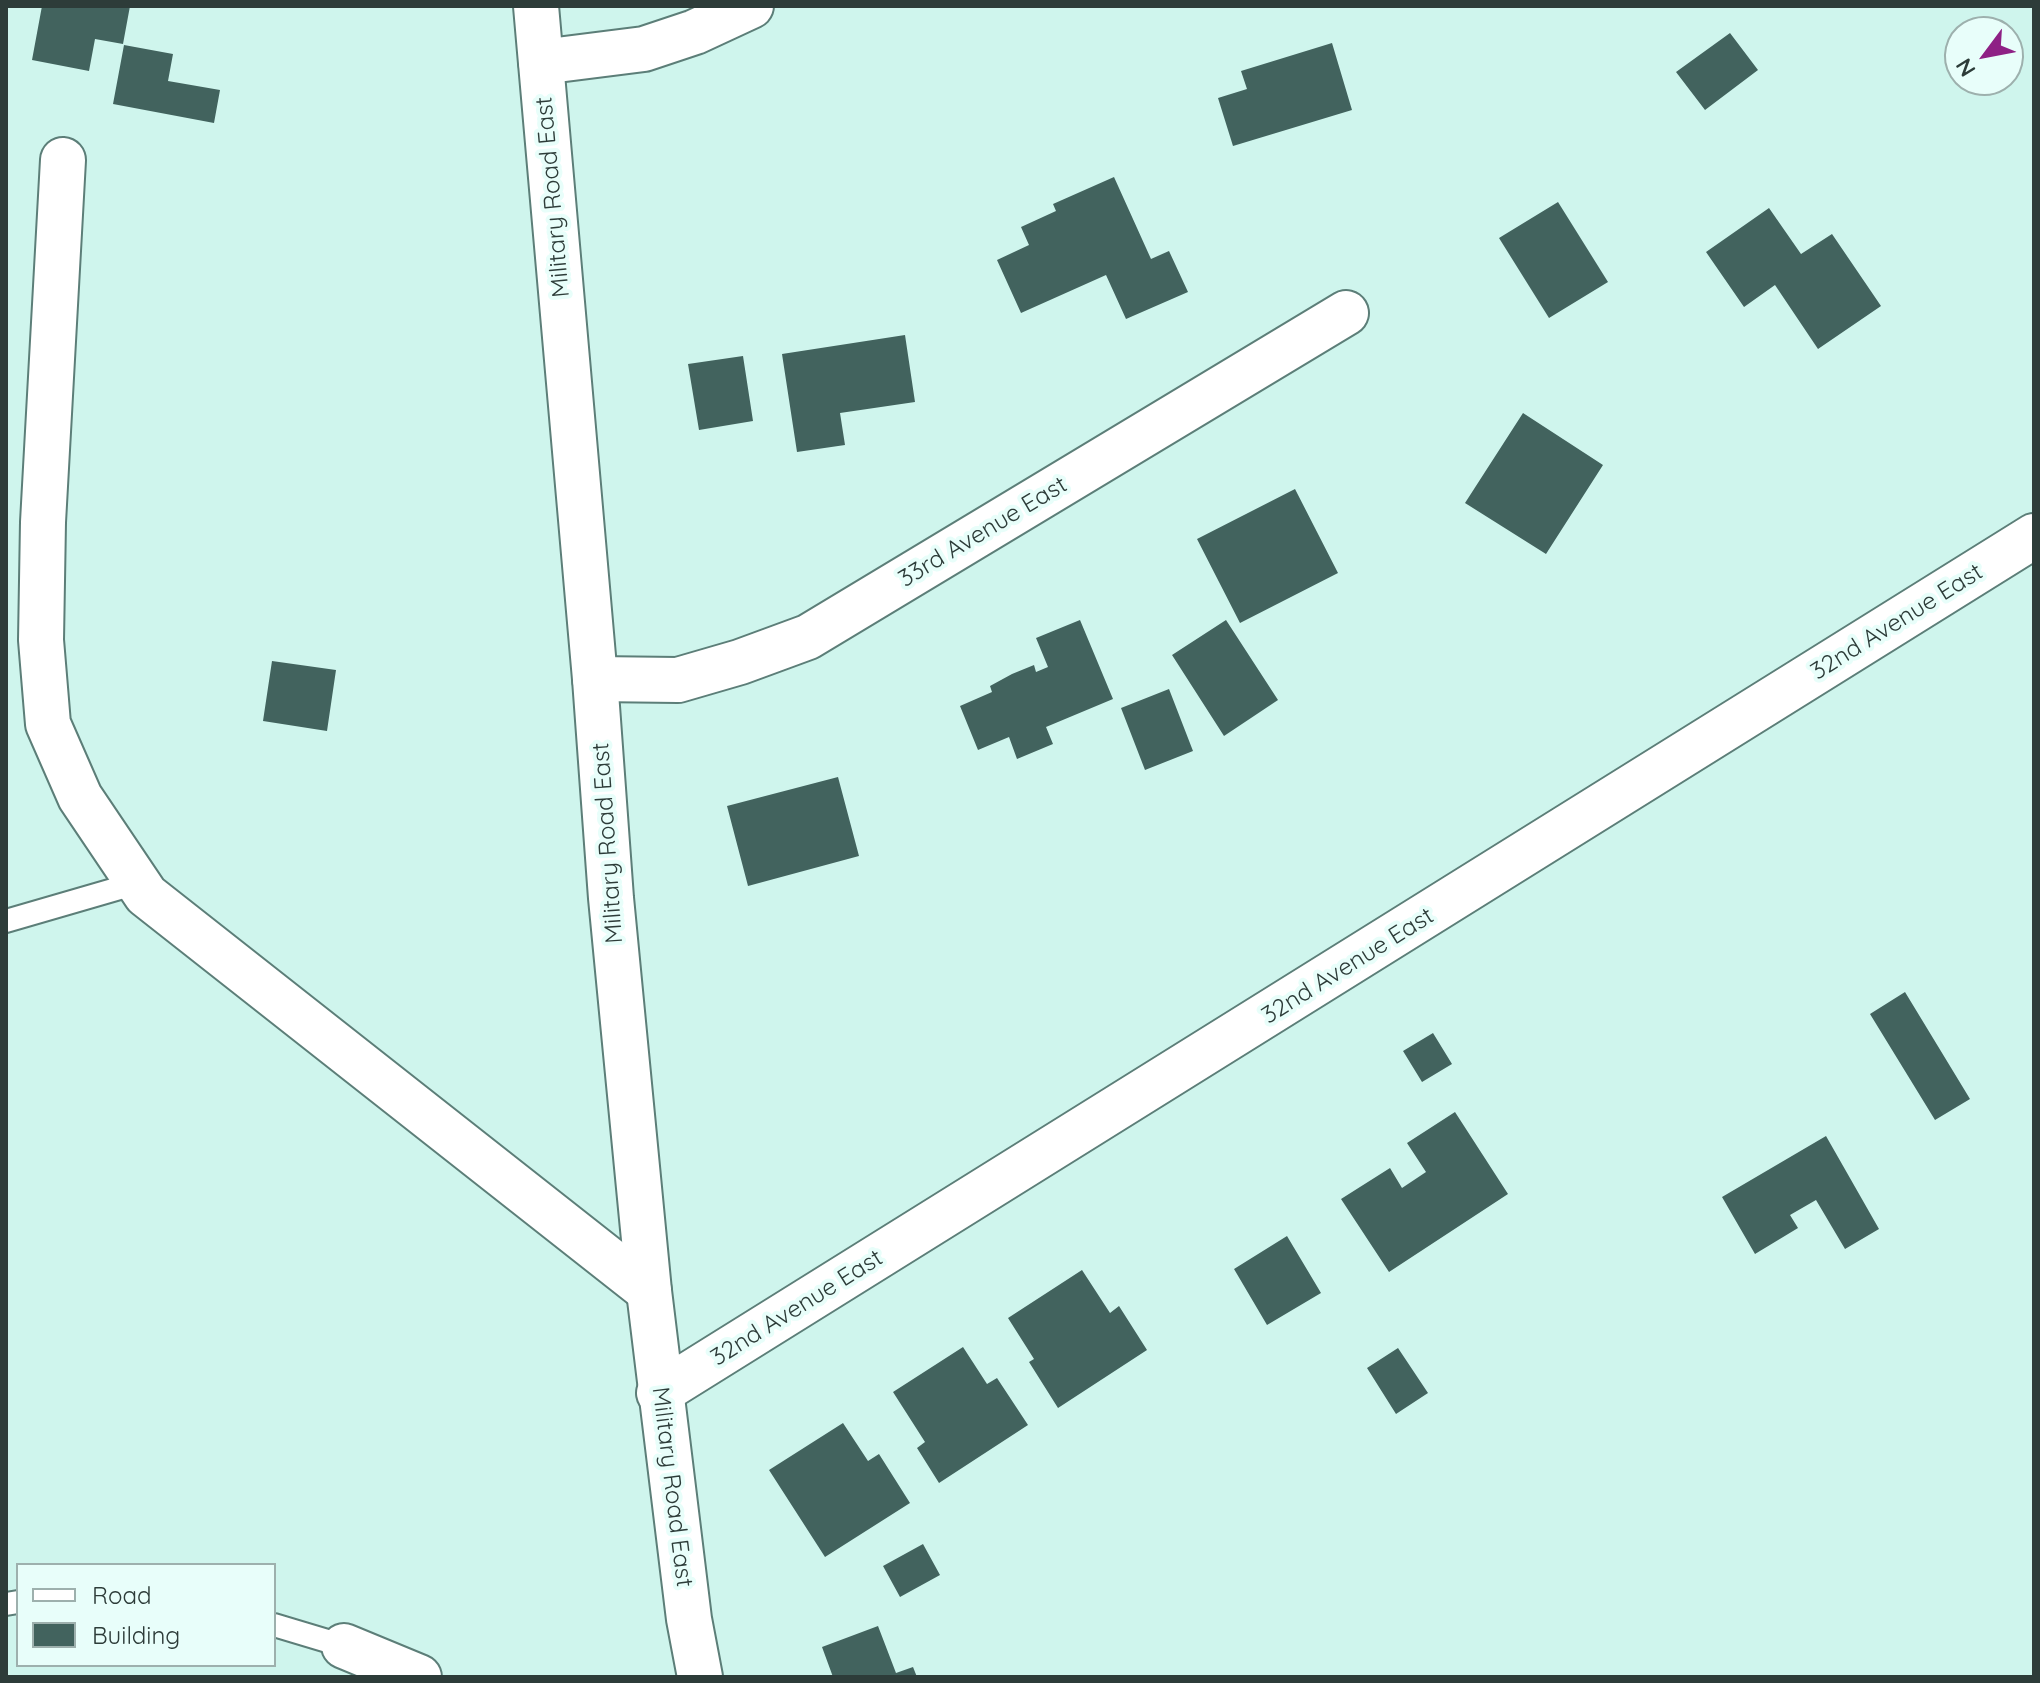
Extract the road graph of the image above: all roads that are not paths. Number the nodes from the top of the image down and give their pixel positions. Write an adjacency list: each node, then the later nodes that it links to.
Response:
1 (536, 6): 3 (street, Military Road East)
2 (751, 6): 3 (street)
3 (541, 62): 7 (street, Military Road East)
4 (63, 160): 8 (street)
5 (1346, 313): 7 (street, 33rd Avenue East)
6 (2034, 536): 11 (street, 32nd Avenue East)
7 (595, 679): 10 (street, Military Road East)
8 (137, 883): 9 (lane); 10 (street)
9 (6, 921)
10 (649, 1291): 11 (street, Military Road East)
11 (659, 1393): 15 (street, Military Road East)
12 (276, 1626): 13 (lane)
13 (344, 1646): 14 (street)
14 (419, 1677)
15 (700, 1677)

